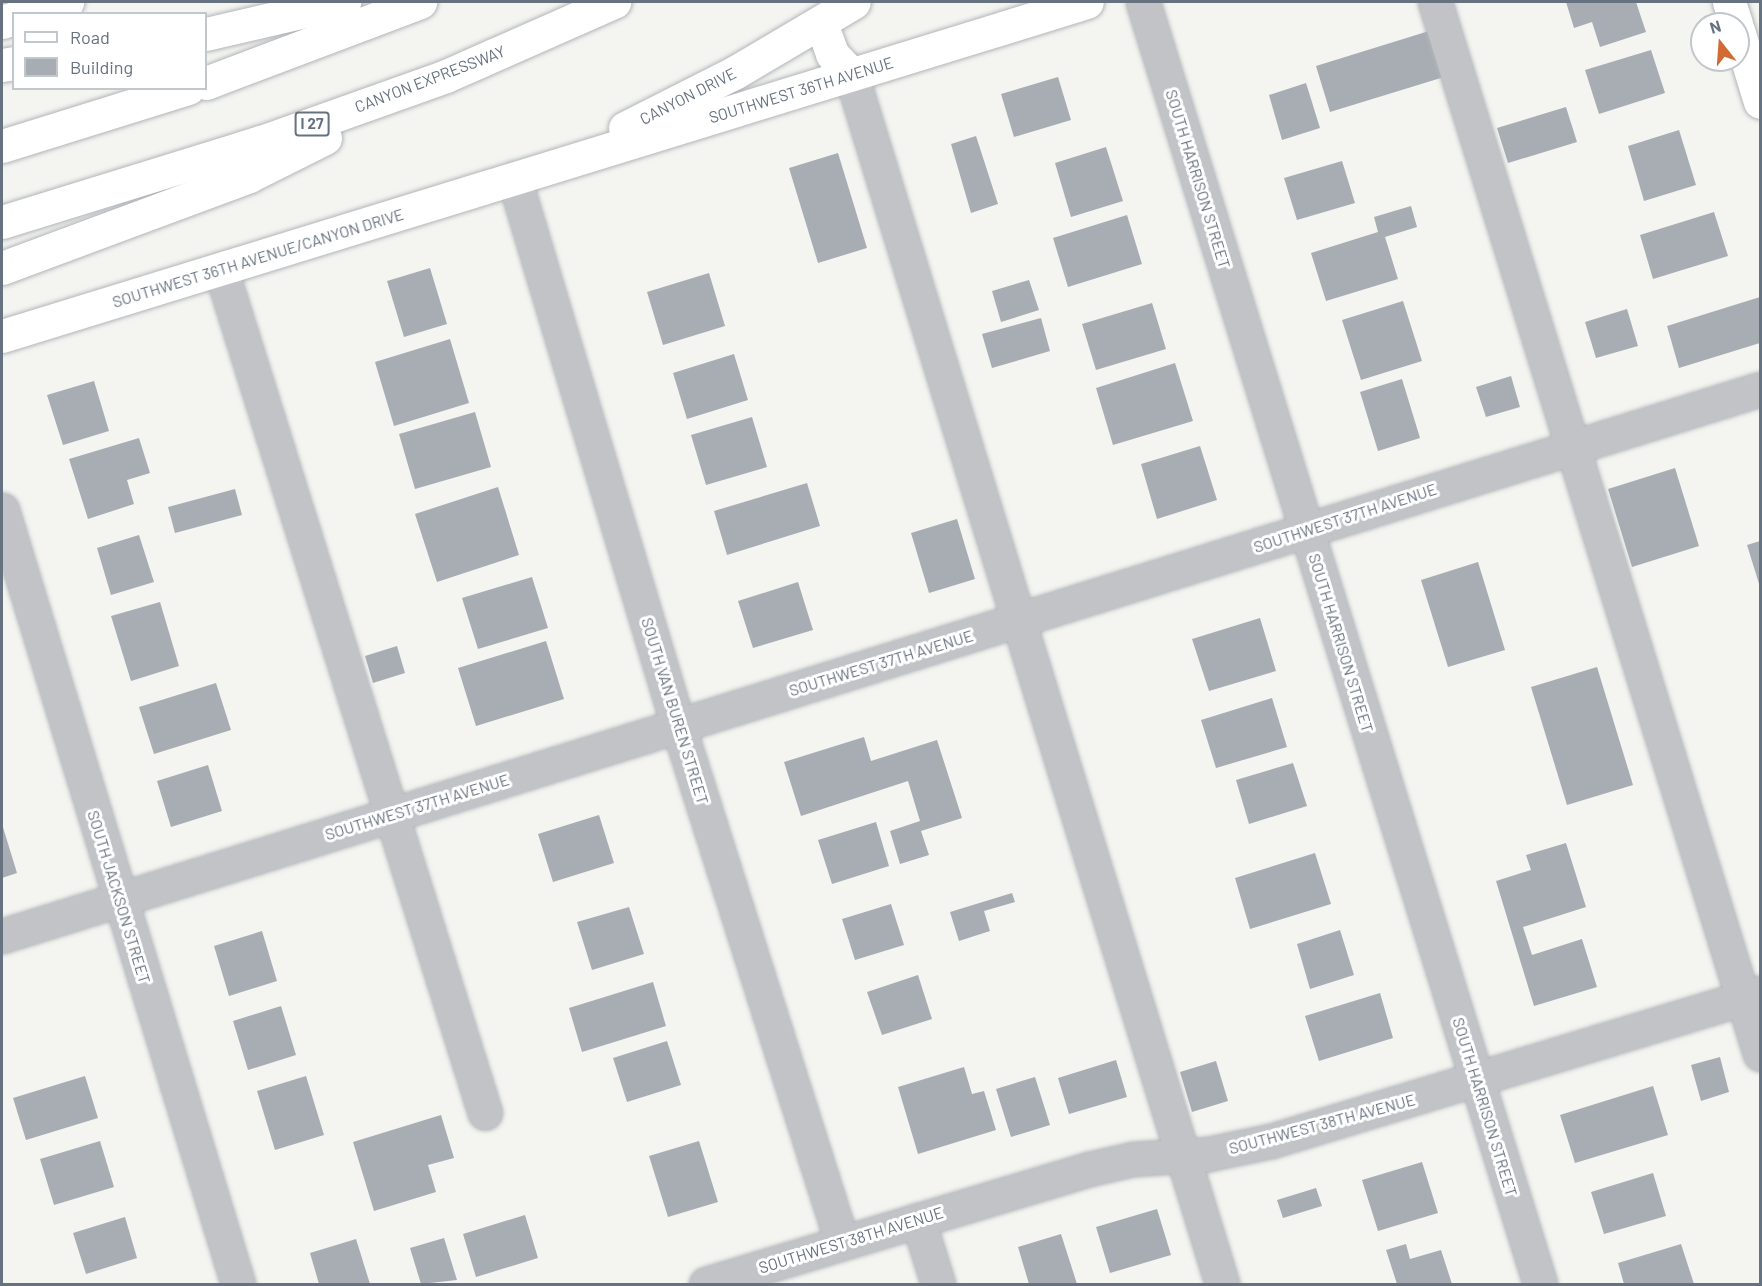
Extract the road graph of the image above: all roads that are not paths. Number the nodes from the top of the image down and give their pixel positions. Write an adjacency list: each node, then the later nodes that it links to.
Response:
1 (67, 2): 9 (main road)
2 (344, 2): 11 (main road)
3 (420, 2): 15 (main road)
4 (614, 2): 14 (main road, CANYON EXPRESSWAY / I 27)
5 (854, 2): 10 (main road, CANYON DRIVE)
6 (1087, 2): 13 (main road, SOUTHWEST 36TH AVENUE)
7 (1143, 2): 27 (street, SOUTH HARRISON STREET)
8 (1435, 2): 25 (street)
9 (34, 12)
10 (821, 23): 13 (main road); 19 (main road, CANYON DRIVE)
11 (207, 34)
12 (1750, 68): 17 (main road)
13 (851, 75): 19 (main road, SOUTHWEST 36TH AVENUE); 28 (street)
14 (446, 76): 20 (main road, CANYON EXPRESSWAY / I 27); 21 (main road)
15 (207, 83)
16 (182, 90): 18 (main road)
17 (1761, 102)
18 (2, 146)
19 (514, 178): 22 (main road, SOUTHWEST 36TH AVENUE/CANYON DRIVE); 29 (street, SOUTH VAN BUREN STREET)
20 (2, 222)
21 (2, 268)
22 (221, 270): 23 (main road, SOUTHWEST 36TH AVENUE/CANYON DRIVE); 30 (street)
23 (2, 336)
24 (1761, 389): 25 (street, SOUTHWEST 37TH AVENUE)
25 (1575, 446): 27 (street, SOUTHWEST 37TH AVENUE); 33 (street)
26 (2, 510): 31 (street, SOUTH JACKSON STREET)
27 (1306, 531): 28 (street, SOUTHWEST 37TH AVENUE); 35 (street, SOUTH HARRISON STREET)
28 (1018, 621): 29 (street, SOUTHWEST 37TH AVENUE); 37 (street)
29 (678, 725): 30 (street, SOUTHWEST 37TH AVENUE); 39 (street, SOUTH VAN BUREN STREET)
30 (390, 816): 31 (street, SOUTHWEST 37TH AVENUE); 36 (street)
31 (120, 900): 32 (street, SOUTHWEST 37TH AVENUE); 40 (street, SOUTH JACKSON STREET)
32 (2, 936)
33 (1753, 995): 34 (street); 35 (street, SOUTHWEST 38TH AVENUE)
34 (1761, 1054)
35 (1477, 1080): 37 (street, SOUTHWEST 38TH AVENUE); 44 (street, SOUTH HARRISON STREET)
36 (485, 1113)
37 (1183, 1156): 38 (street, SOUTHWEST 38TH AVENUE); 43 (street)
38 (918, 1220): 39 (street, SOUTHWEST 38TH AVENUE); 42 (street)
39 (842, 1242): 41 (street, SOUTHWEST 38TH AVENUE)
40 (238, 1284)
41 (706, 1284)
42 (938, 1284)
43 (1222, 1284)
44 (1540, 1284)

